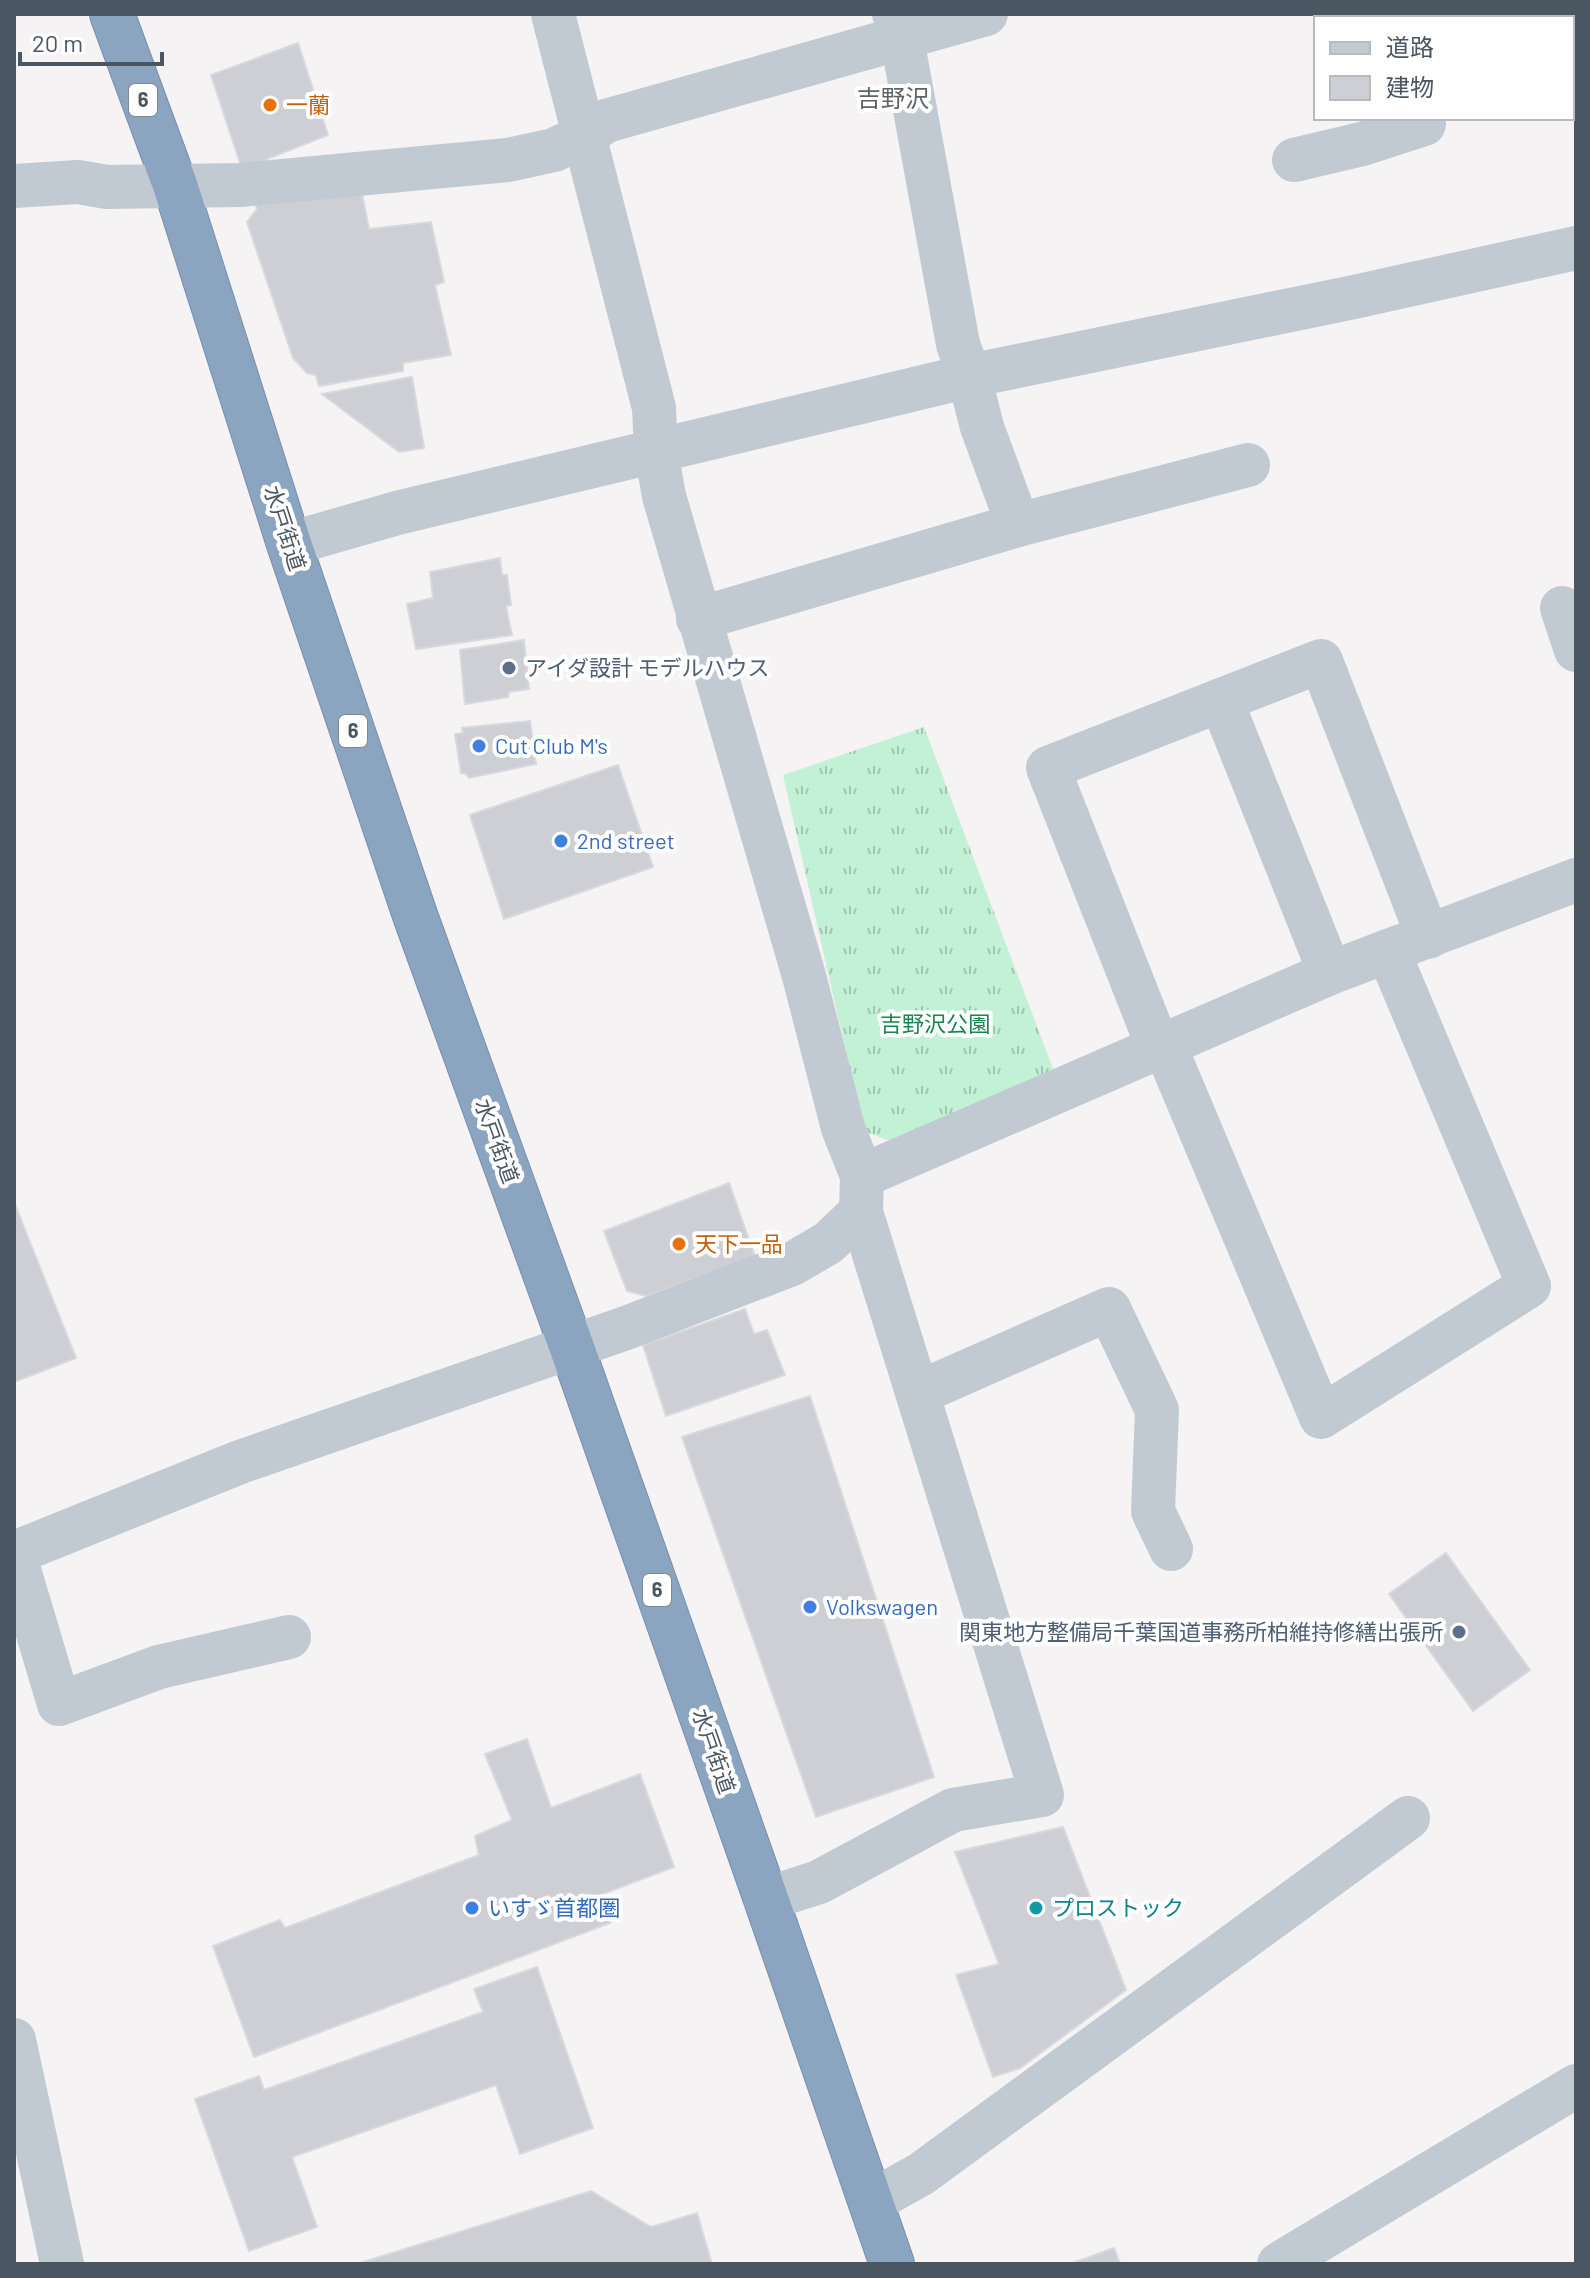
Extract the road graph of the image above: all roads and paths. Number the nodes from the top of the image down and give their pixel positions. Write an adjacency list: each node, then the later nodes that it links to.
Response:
1 (112, 14): 8 (highway, 水戸街道 / 6)
2 (553, 14): 6 (street)
3 (986, 14): 4 (street)
4 (898, 27): 6 (street); 11 (street)
5 (1423, 120): 7 (street)
6 (584, 136): 8 (street); 12 (street)
7 (1294, 160)
8 (175, 185): 9 (street); 15 (highway, 水戸街道 / 6)
9 (14, 186)
10 (1576, 248): 11 (street)
11 (969, 376): 12 (street); 14 (street)
12 (656, 451): 15 (street); 17 (street)
13 (1248, 465): 14 (street)
14 (1018, 525): 17 (street)
15 (289, 544): 25 (highway, 水戸街道 / 6)
16 (1562, 608): 18 (street)
17 (698, 619): 24 (street)
18 (1576, 650)
19 (1221, 700): 21 (street); 22 (street); 23 (street)
20 (1576, 880): 21 (street)
21 (1408, 944): 22 (street); 23 (street)
22 (1330, 973): 23 (street)
23 (1161, 1046): 24 (street)
24 (862, 1194): 25 (street); 26 (street)
25 (572, 1348): 28 (street); 31 (highway, 水戸街道 / 6)
26 (918, 1393): 27 (street); 31 (street)
27 (1171, 1549)
28 (14, 1553): 29 (street)
29 (289, 1637)
30 (1408, 1818): 34 (street)
31 (766, 1899): 34 (highway, 水戸街道 / 6)
32 (14, 2040): 36 (street)
33 (1576, 2086): 35 (street)
34 (871, 2202): 37 (highway, 水戸街道 / 6)
35 (1294, 2255)
36 (62, 2264)
37 (892, 2264)

